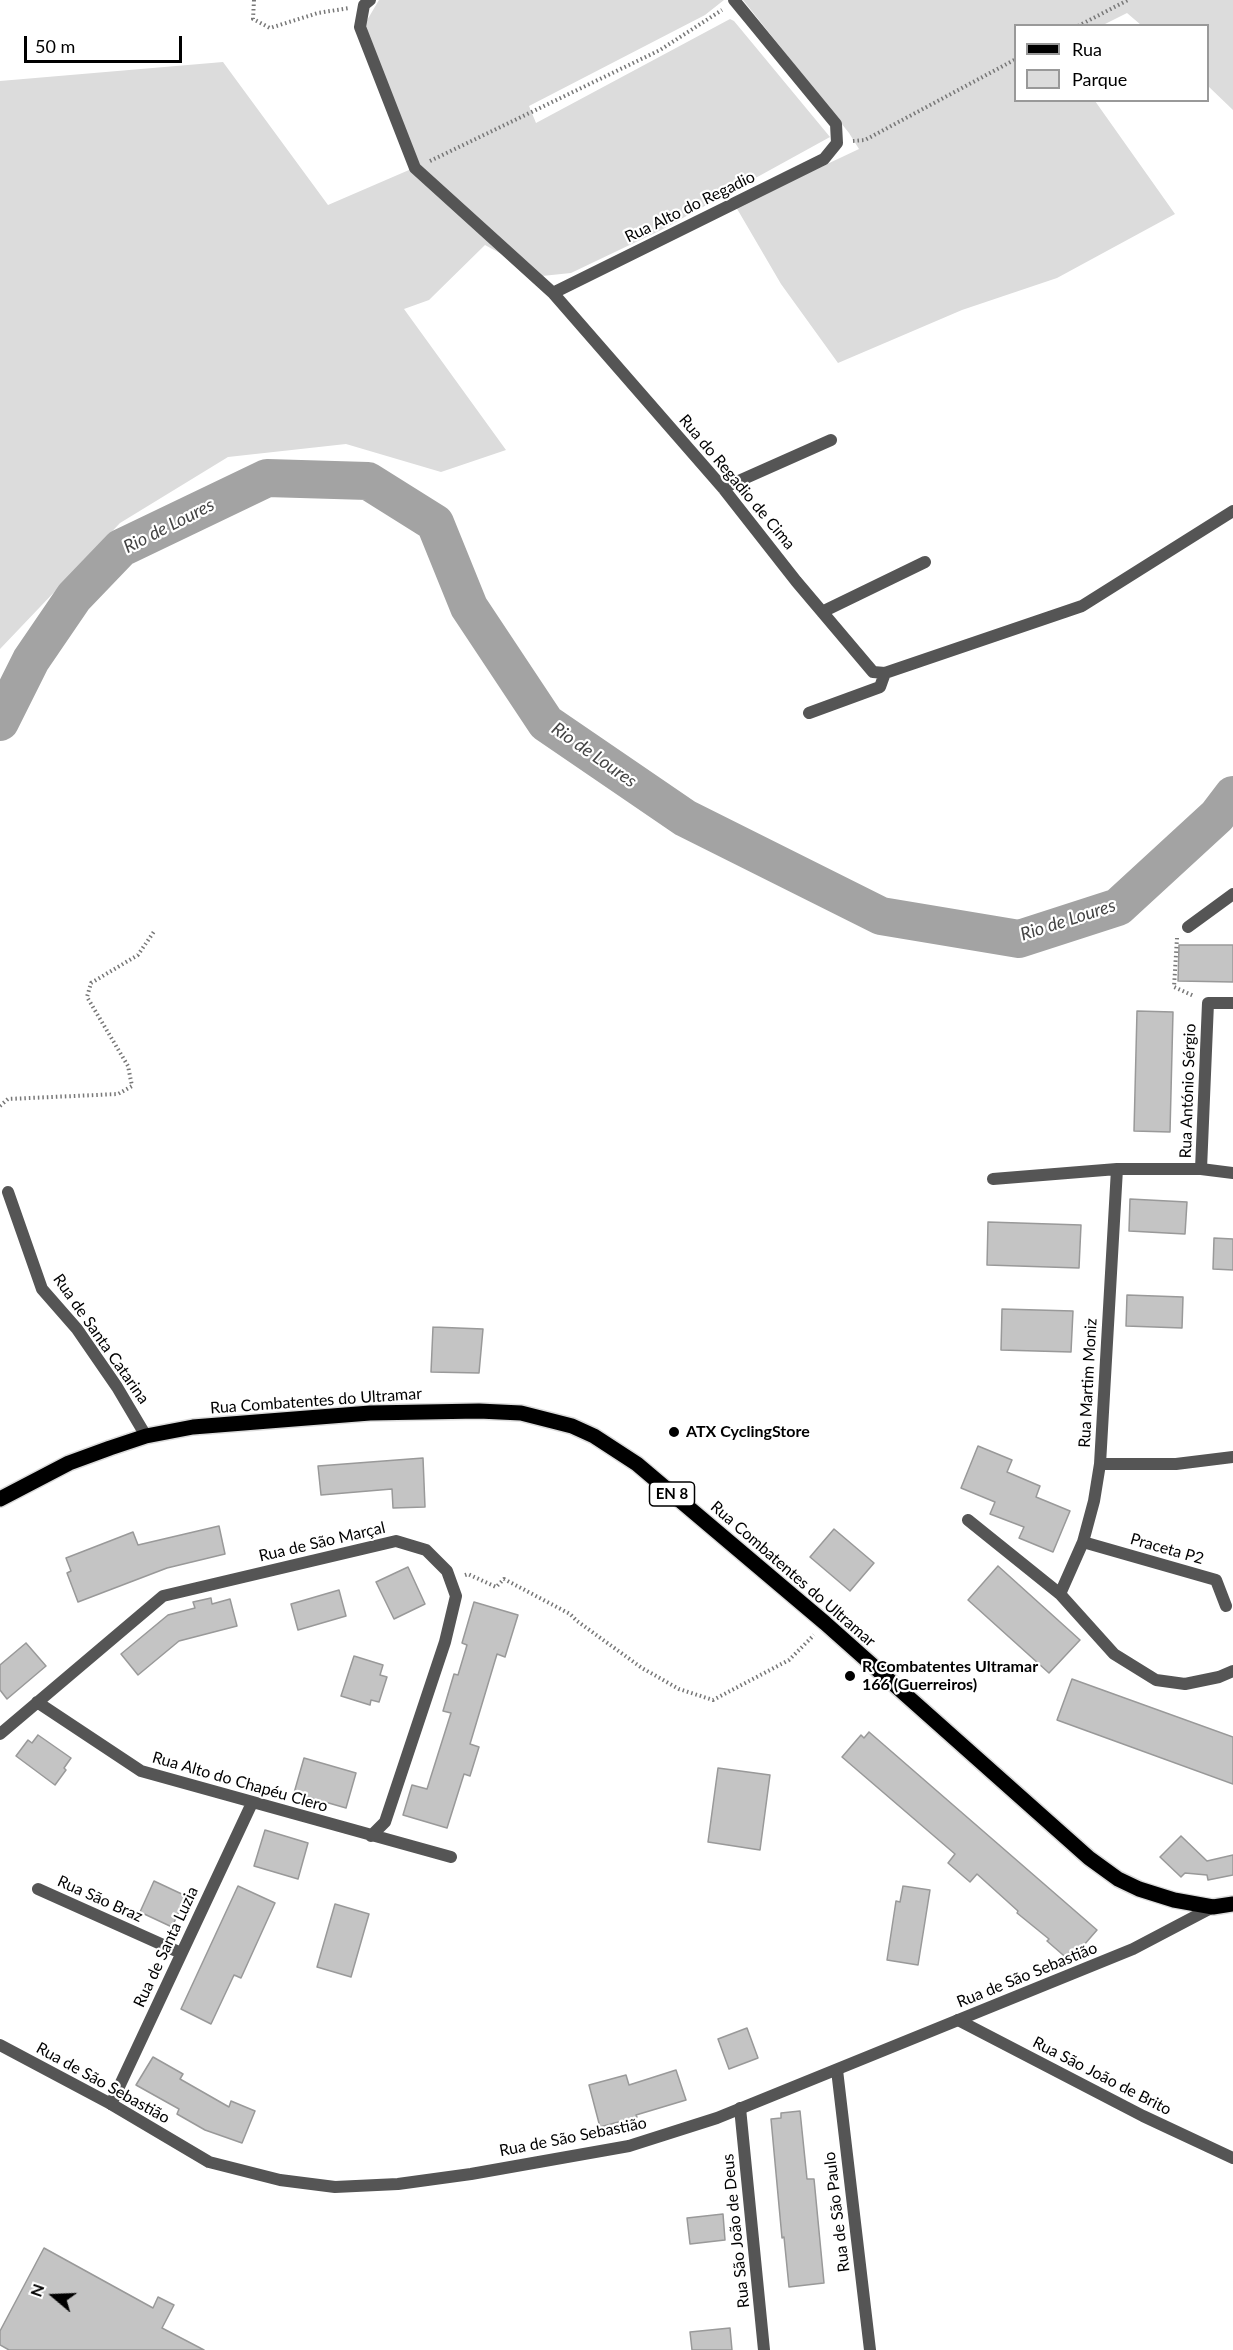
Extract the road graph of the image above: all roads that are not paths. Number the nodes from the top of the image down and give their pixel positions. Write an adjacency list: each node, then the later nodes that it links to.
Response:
1 (735, 1): 3 (street, Rua Alto do Regadio)
2 (367, 3): 3 (street, Rua do Regadio de Cima)
3 (553, 293): 5 (street, Rua do Regadio de Cima)
4 (831, 440): 5 (street)
5 (723, 488): 8 (street, Rua do Regadio de Cima)
6 (1233, 511): 9 (street)
7 (925, 562): 8 (street)
8 (822, 612): 9 (street, Rua do Regadio de Cima)
9 (885, 673): 10 (street)
10 (809, 713)
11 (1233, 894): 12 (street)
12 (1188, 927)
13 (1233, 1003): 15 (street, Rua António Sérgio)
14 (1117, 1169): 15 (street); 17 (street); 21 (street, Rua Martim Moniz)
15 (1202, 1169): 16 (street)
16 (1233, 1173)
17 (993, 1179)
18 (8, 1192): 19 (street, Rua de Santa Catarina)
19 (146, 1436): 22 (main road, Rua Combatentes do Ultramar / EN 8); 35 (main road, Rua Combatentes do Ultramar / EN 8)
20 (1233, 1457): 21 (street)
21 (1100, 1464): 24 (street, Rua Martim Moniz)
22 (0, 1499)
23 (968, 1521): 25 (street)
24 (1083, 1542): 25 (street, Rua Martim Moniz); 26 (street, Praceta P2)
25 (1060, 1594): 27 (street)
26 (1226, 1606)
27 (1233, 1671)
28 (37, 1702): 29 (street, Rua de São Marçal); 30 (street, Rua Alto do Chapéu Clero); 31 (street, Rua de São Marçal)
29 (0, 1734)
30 (252, 1803): 31 (street, Rua Alto do Chapéu Clero); 36 (street, Rua de Santa Luzia)
31 (371, 1836): 32 (street, Rua Alto do Chapéu Clero)
32 (451, 1857)
33 (38, 1890): 36 (street, Rua São Braz)
34 (1233, 1904): 35 (main road, Rua Combatentes do Ultramar / EN 8)
35 (1213, 1907): 37 (street, Rua de São Sebastião)
36 (181, 1953): 40 (street, Rua de Santa Luzia)
37 (958, 2020): 39 (street, Rua de São Sebastião); 42 (street, Rua São João de Brito)
38 (0, 2045): 40 (street, Rua de São Sebastião)
39 (837, 2070): 41 (street, Rua de São Sebastião); 44 (street, Rua de São Paulo)
40 (111, 2104): 41 (street, Rua de São Sebastião)
41 (740, 2108): 43 (street, Rua São João de Deus)
42 (1233, 2158)
43 (764, 2350)
44 (870, 2350)

